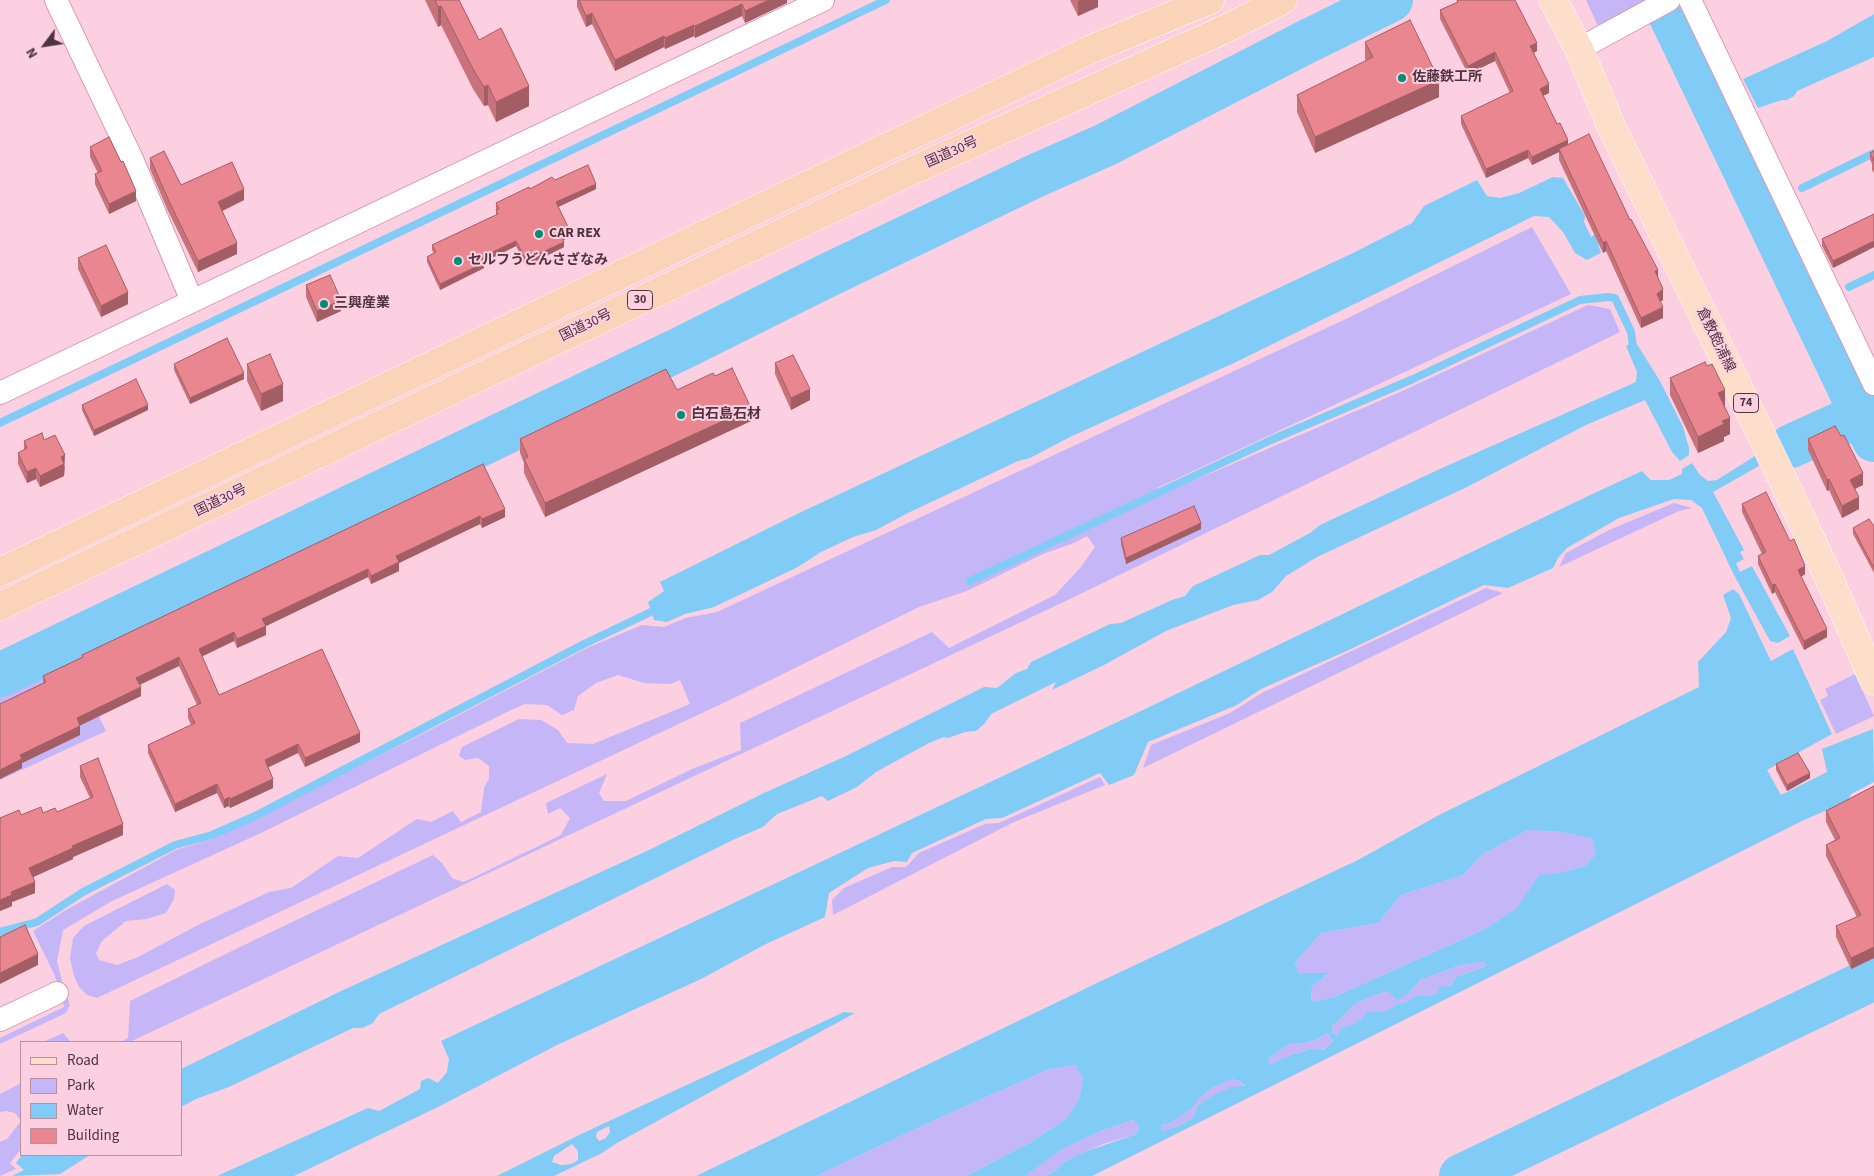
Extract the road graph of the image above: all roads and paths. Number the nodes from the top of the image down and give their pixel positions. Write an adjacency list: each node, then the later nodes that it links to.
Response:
1 (56, 0): 9 (street)
2 (823, 0): 9 (street)
3 (1210, 0): 12 (highway, 30)
4 (1283, 0): 13 (highway, 国道30号 / 30)
5 (1553, 0): 8 (main road, 倉敷飽浦線 / 74)
6 (1690, 0): 10 (street)
7 (1660, 5): 8 (street)
8 (1579, 49): 14 (main road, 倉敷飽浦線 / 74)
9 (192, 301): 11 (street)
10 (1874, 384)
11 (0, 392)
12 (0, 572)
13 (0, 606)
14 (1874, 681)
15 (57, 993): 16 (street)
16 (0, 1020)

